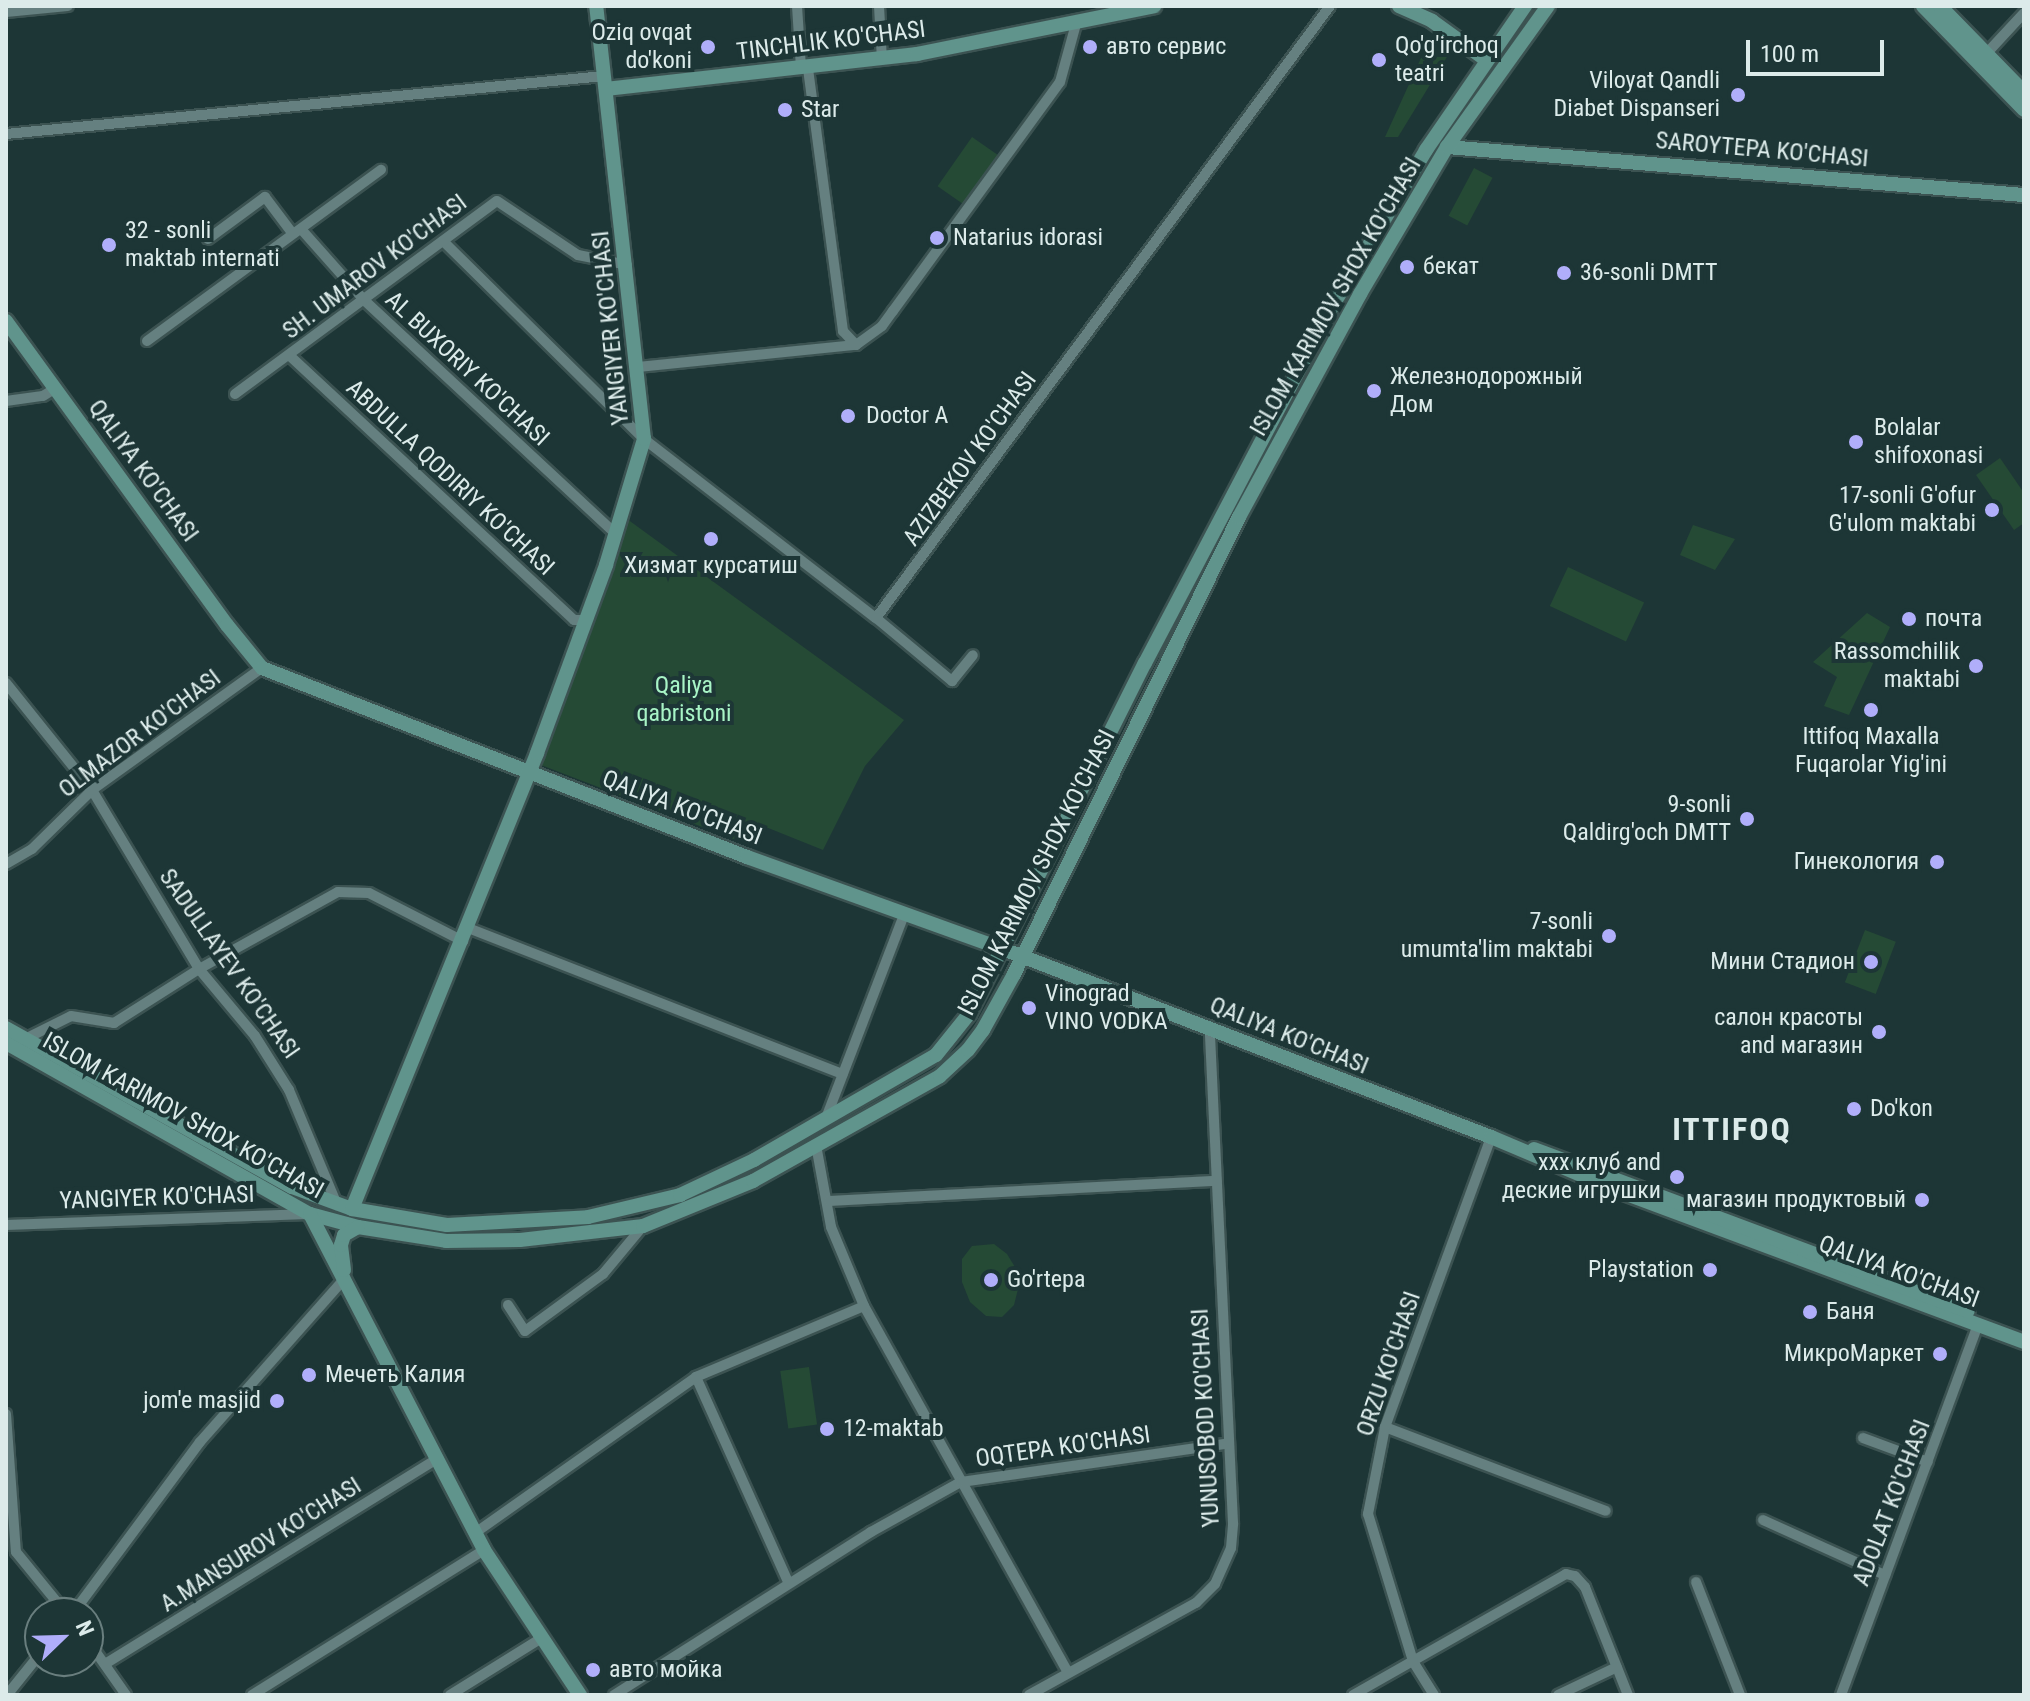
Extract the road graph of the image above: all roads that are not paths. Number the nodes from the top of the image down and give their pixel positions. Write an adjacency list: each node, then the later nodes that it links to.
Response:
1 (68, 6): 12 (street)
2 (596, 6): 19 (main road, YANGIYER KO'CHASI)
3 (797, 6): 18 (street)
4 (879, 6): 16 (street)
5 (1154, 6): 14 (main road, TINCHLIK KO'CHASI)
6 (1330, 6): 43 (street, AZIZBEKOV KO'CHASI)
7 (1525, 6): 17 (main road, ISLOM KARIMOV SHOX KO'CHASI)
8 (1548, 6): 23 (main road, ISLOM KARIMOV SHOX KO'CHASI)
9 (1923, 6): 21 (main road)
10 (1940, 6): 15 (main road)
11 (1410, 7): 17 (main road)
12 (6, 12)
13 (2024, 13): 15 (street)
14 (1076, 24): 16 (main road, TINCHLIK KO'CHASI); 33 (street)
15 (1986, 54): 20 (main road)
16 (882, 59): 18 (main road, TINCHLIK KO'CHASI)
17 (1486, 60): 40 (main road, ISLOM KARIMOV SHOX KO'CHASI)
18 (804, 68): 19 (main road, TINCHLIK KO'CHASI); 33 (street)
19 (605, 82): 22 (street); 29 (main road, YANGIYER KO'CHASI)
20 (2024, 92)
21 (2024, 110)
22 (6, 134)
23 (1447, 147): 25 (main road, SAROYTEPA KO'CHASI); 41 (main road, ISLOM KARIMOV SHOX KO'CHASI)
24 (381, 170): 26 (street)
25 (2024, 195)
26 (297, 232): 27 (street, AL BUXORIY KO'CHASI); 30 (street, AL BUXORIY KO'CHASI); 32 (street)
27 (208, 239)
28 (443, 241): 29 (street, SH. UMAROV KO'CHASI); 30 (street, SH. UMAROV KO'CHASI); 39 (street)
29 (627, 265): 35 (main road, YANGIYER KO'CHASI)
30 (364, 300): 34 (street, SH. UMAROV KO'CHASI); 42 (street, AL BUXORIY KO'CHASI)
31 (6, 321): 36 (main road, QALIYA KO'CHASI)
32 (147, 341)
33 (856, 345): 35 (street)
34 (290, 356): 37 (street, SH. UMAROV KO'CHASI); 44 (street, ABDULLA QODIRIY KO'CHASI)
35 (638, 367): 39 (main road, YANGIYER KO'CHASI)
36 (56, 388): 38 (street); 46 (main road, QALIYA KO'CHASI)
37 (235, 394)
38 (6, 401)
39 (644, 439): 42 (main road, YANGIYER KO'CHASI); 43 (street)
40 (1252, 458): 41 (main road); 53 (main road, ISLOM KARIMOV SHOX KO'CHASI)
41 (1266, 467): 54 (main road, ISLOM KARIMOV SHOX KO'CHASI)
42 (613, 531): 44 (main road, YANGIYER KO'CHASI)
43 (876, 618): 45 (street)
44 (586, 620): 48 (main road, YANGIYER KO'CHASI)
45 (973, 655)
46 (262, 668): 48 (main road, QALIYA KO'CHASI); 49 (street, OLMAZOR KO'CHASI)
47 (6, 683): 49 (street, SADULLAYEV KO'CHASI)
48 (530, 772): 51 (main road, QALIYA KO'CHASI); 52 (main road, YANGIYER KO'CHASI)
49 (92, 790): 50 (street, OLMAZOR KO'CHASI); 55 (street, SADULLAYEV KO'CHASI)
50 (6, 864)
51 (904, 915): 53 (main road, QALIYA KO'CHASI); 60 (street)
52 (466, 935): 55 (street); 60 (street); 67 (main road, YANGIYER KO'CHASI)
53 (1003, 949): 54 (main road, QALIYA KO'CHASI); 62 (main road, ISLOM KARIMOV SHOX KO'CHASI)
54 (1021, 957): 57 (main road, QALIYA KO'CHASI); 64 (main road, ISLOM KARIMOV SHOX KO'CHASI)
55 (199, 969): 58 (street); 67 (street, SADULLAYEV KO'CHASI)
56 (6, 1028): 58 (main road, ISLOM KARIMOV SHOX KO'CHASI)
57 (1210, 1029): 63 (main road, QALIYA KO'CHASI); 65 (street, YUNUSOBOD KO'CHASI)
58 (25, 1039): 61 (main road, ISLOM KARIMOV SHOX KO'CHASI)
59 (6, 1043): 61 (main road, ISLOM KARIMOV SHOX KO'CHASI)
60 (843, 1074): 62 (street)
61 (90, 1083): 67 (main road, ISLOM KARIMOV SHOX KO'CHASI); 68 (main road, ISLOM KARIMOV SHOX KO'CHASI)
62 (826, 1119): 69 (main road, ISLOM KARIMOV SHOX KO'CHASI)
63 (1491, 1137): 77 (main road, QALIYA KO'CHASI); 78 (main road, QALIYA KO'CHASI); 82 (street, ORZU KO'CHASI)
64 (816, 1145): 66 (street); 71 (main road, ISLOM KARIMOV SHOX KO'CHASI)
65 (1216, 1181): 66 (street); 84 (street, YUNUSOBOD KO'CHASI)
66 (829, 1201): 76 (street)
67 (344, 1207): 69 (main road, ISLOM KARIMOV SHOX KO'CHASI)
68 (310, 1214): 70 (street, YANGIYER KO'CHASI); 72 (main road, ISLOM KARIMOV SHOX KO'CHASI); 74 (main road)
69 (591, 1216): 73 (main road)
70 (6, 1225)
71 (643, 1226): 73 (main road, ISLOM KARIMOV SHOX KO'CHASI); 75 (street)
72 (358, 1227): 73 (main road, ISLOM KARIMOV SHOX KO'CHASI); 74 (main road)
73 (595, 1233)
74 (345, 1278): 85 (main road); 97 (street)
75 (508, 1305)
76 (864, 1306): 80 (street); 87 (street)
77 (1978, 1325): 79 (main road, QALIYA KO'CHASI); 86 (street, ADOLAT KO'CHASI)
78 (2024, 1332)
79 (2024, 1342)
80 (696, 1377): 90 (street); 94 (street)
81 (6, 1414): 92 (street)
82 (1385, 1427): 88 (street); 99 (street, ORZU KO'CHASI)
83 (1863, 1438): 86 (street)
84 (1226, 1444): 87 (street, OQTEPA KO'CHASI); 102 (street, YUNUSOBOD KO'CHASI)
85 (437, 1459): 90 (main road); 100 (street, A.MANSUROV KO'CHASI)
86 (1928, 1462): 93 (street, ADOLAT KO'CHASI)
87 (961, 1482): 94 (street, OQTEPA KO'CHASI); 102 (street)
88 (1606, 1511)
89 (1763, 1520): 93 (street)
90 (475, 1533): 91 (main road)
91 (484, 1550): 98 (main road); 107 (street)
92 (11, 1552): 96 (street)
93 (1885, 1575): 116 (street, ADOLAT KO'CHASI)
94 (788, 1582): 110 (street, OQTEPA KO'CHASI)
95 (1696, 1582): 115 (street)
96 (52, 1597)
97 (85, 1597)
98 (540, 1639): 108 (street); 109 (main road)
99 (1413, 1661): 101 (street); 112 (street); 113 (street, ORZU KO'CHASI)
100 (105, 1664): 106 (street)
101 (1617, 1667): 104 (street); 114 (street)
102 (1068, 1672): 111 (street, YUNUSOBOD KO'CHASI)
103 (24, 1674): 105 (street)
104 (1564, 1694)
105 (8, 1695)
106 (126, 1695)
107 (252, 1695)
108 (450, 1695)
109 (580, 1695)
110 (614, 1695)
111 (1029, 1695)
112 (1353, 1695)
113 (1434, 1695)
114 (1628, 1695)
115 (1740, 1695)
116 (1841, 1695)

